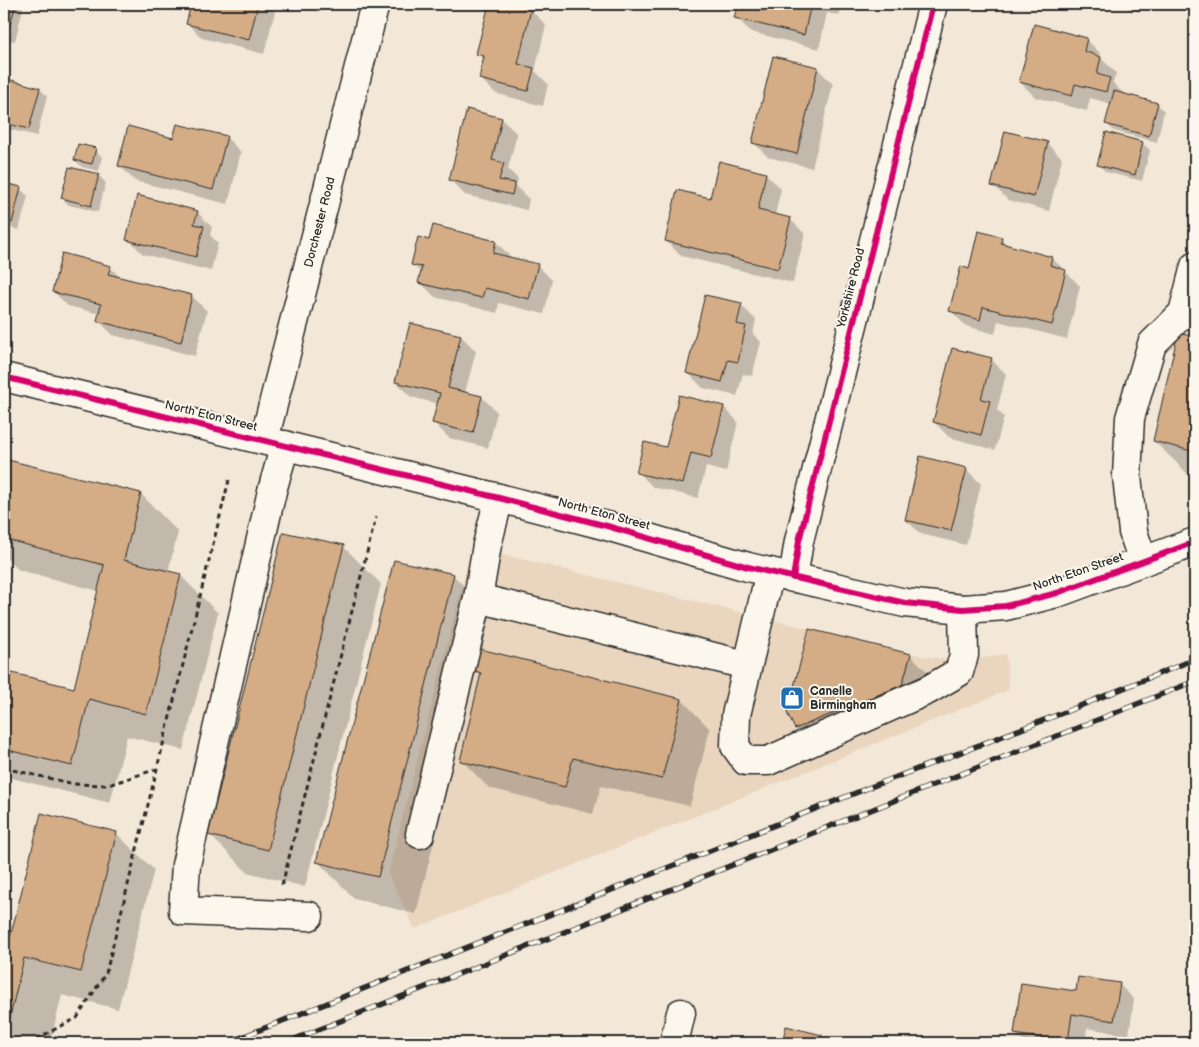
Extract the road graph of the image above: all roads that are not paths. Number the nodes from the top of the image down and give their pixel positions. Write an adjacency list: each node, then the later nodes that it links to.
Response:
1 (375, 4): 5 (street, Dorchester Road)
2 (933, 4): 9 (street, Yorkshire Road)
3 (1195, 266): 8 (street)
4 (5, 383): 5 (street, North Eton Street)
5 (275, 443): 6 (street, North Eton Street); 14 (street, Dorchester Road)
6 (499, 498): 9 (street, North Eton Street); 10 (street)
7 (1195, 542): 8 (street, North Eton Street)
8 (1143, 561): 11 (street, North Eton Street)
9 (781, 575): 11 (street, North Eton Street); 12 (street, Yorkshire Road)
10 (478, 598): 12 (street); 13 (street)
11 (964, 609): 12 (street, Yorkshire Road)
12 (746, 665)
13 (420, 834)
14 (309, 916)
15 (681, 1013): 16 (street)
16 (674, 1043)

